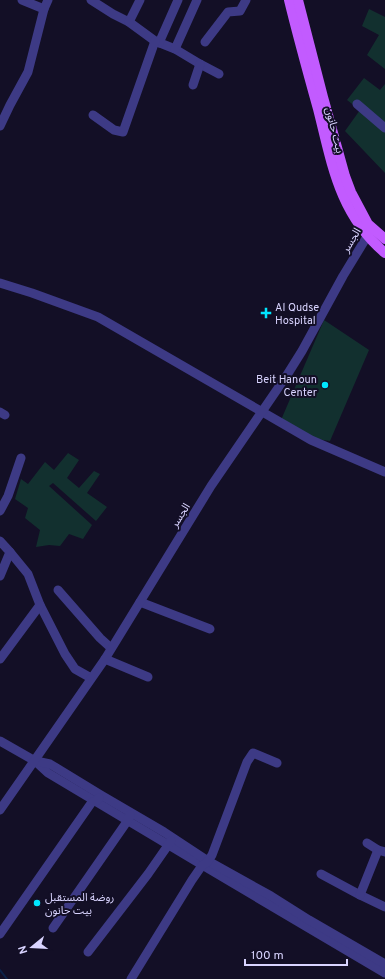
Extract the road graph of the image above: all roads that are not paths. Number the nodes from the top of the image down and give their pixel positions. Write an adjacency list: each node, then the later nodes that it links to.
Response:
1 (22, 0): 10 (street)
2 (48, 0): 10 (street)
3 (91, 0): 11 (street)
4 (140, 0): 11 (street)
5 (178, 0): 12 (street)
6 (198, 0): 14 (street)
7 (246, 0): 13 (street)
8 (289, 0): 22 (main road, بيت حانون)
9 (300, 2): 22 (main road, بيت حانون)
10 (44, 9): 20 (street)
11 (129, 22): 12 (street)
12 (157, 42): 14 (street); 19 (street)
13 (205, 42)
14 (175, 49): 15 (street)
15 (200, 64): 16 (street); 17 (street)
16 (219, 74)
17 (193, 85)
18 (357, 104): 21 (street)
19 (93, 115)
20 (1, 120)
21 (385, 128)
22 (370, 232): 23 (main road, بيت حانون); 24 (main road, بيت حانون); 26 (street, الجسر)
23 (385, 239)
24 (385, 253)
25 (0, 283): 26 (street)
26 (262, 413): 28 (street); 34 (street, الجسر)
27 (21, 458): 29 (street)
28 (385, 472)
29 (0, 511)
30 (0, 540): 31 (street)
31 (10, 552): 32 (street); 35 (street)
32 (0, 576)
33 (58, 590): 37 (street)
34 (140, 602): 36 (street); 37 (street, الجسر)
35 (40, 605): 38 (street); 41 (street)
36 (210, 629)
37 (112, 648): 39 (street, الجسر)
38 (0, 659)
39 (105, 659): 40 (street); 41 (street, الجسر)
40 (148, 677)
41 (91, 678): 43 (street, الجسر)
42 (0, 742): 43 (street)
43 (35, 761): 45 (street); 46 (street, الجسر)
44 (277, 763): 51 (street)
45 (98, 798): 47 (street); 56 (street)
46 (0, 810)
47 (129, 816): 48 (street); 55 (street)
48 (171, 841): 51 (street); 57 (street)
49 (366, 843): 50 (street)
50 (382, 851): 53 (street)
51 (205, 863): 58 (street); 59 (street); 60 (street)
52 (321, 874): 53 (street)
53 (360, 895): 54 (street)
54 (385, 907)
55 (53, 928)
56 (0, 934)
57 (88, 952)
58 (385, 964)
59 (385, 973)
60 (131, 979)

